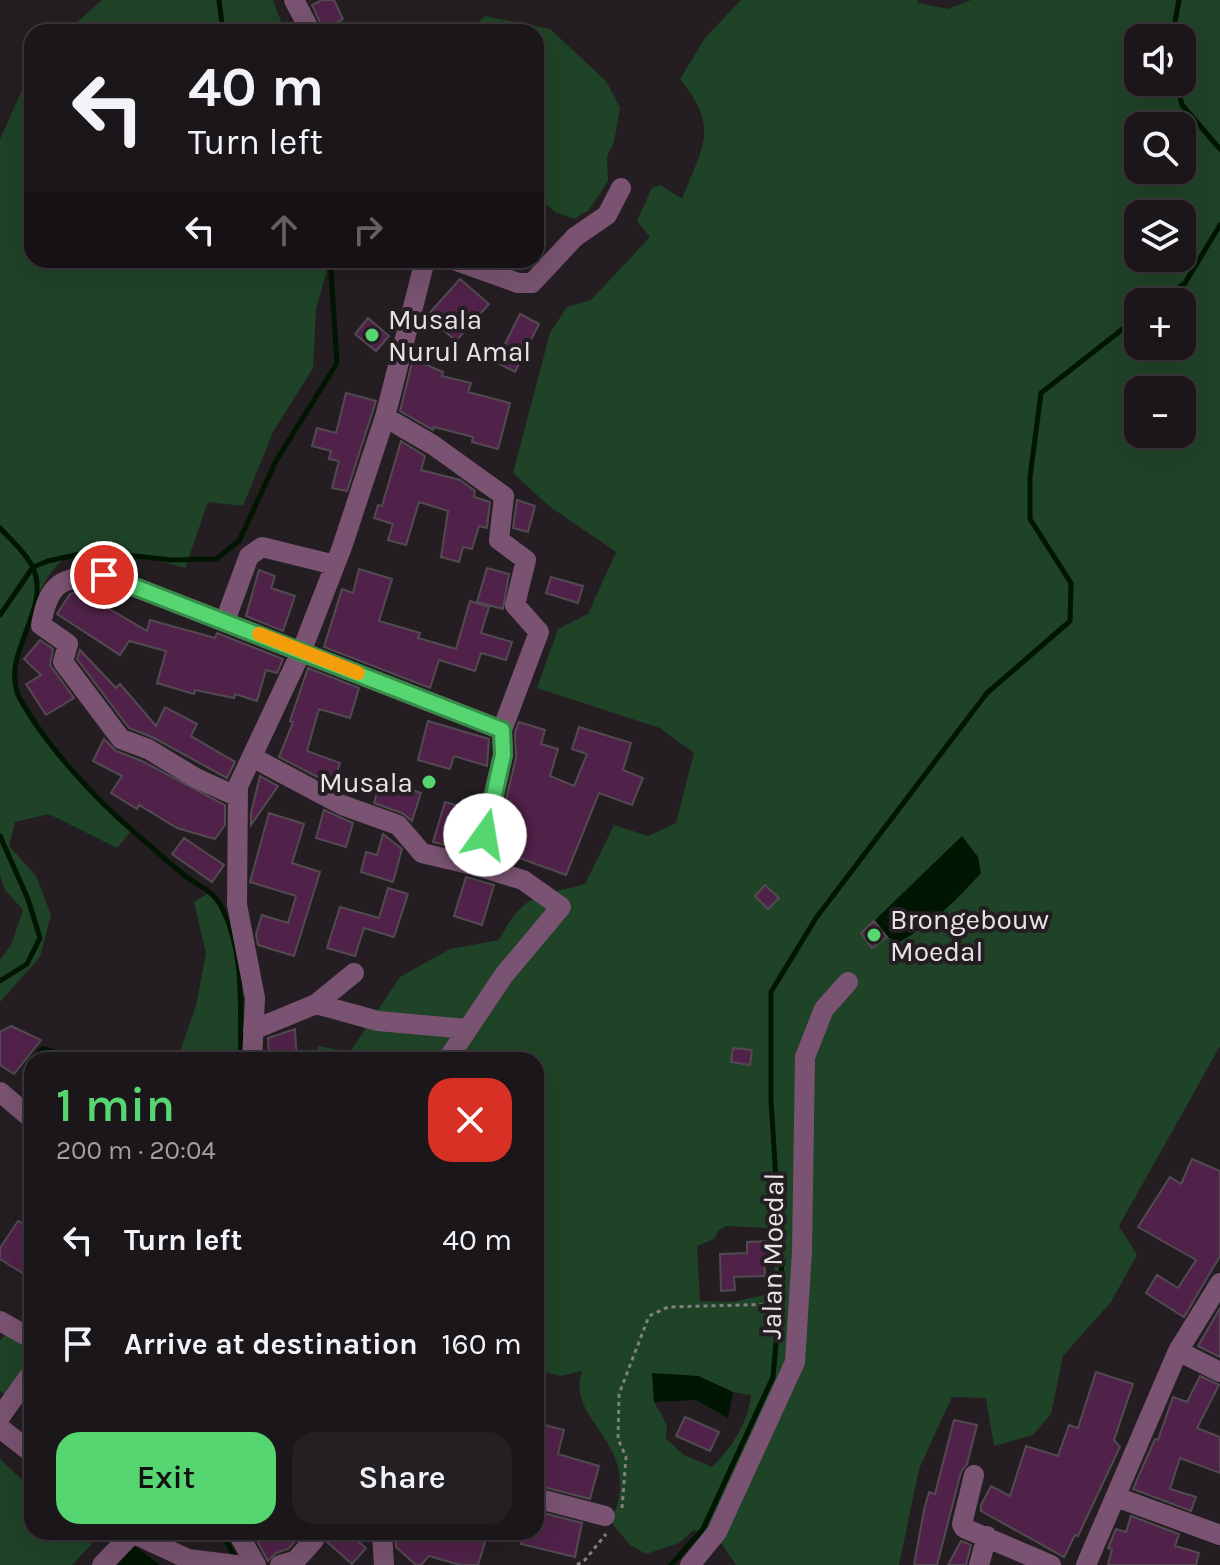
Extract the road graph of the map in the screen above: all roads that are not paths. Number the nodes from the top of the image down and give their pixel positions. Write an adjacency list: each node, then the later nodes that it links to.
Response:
1 (294, 0): 2 (street)
2 (307, 24)
3 (621, 188): 5 (street)
4 (423, 268): 6 (street)
5 (476, 268)
6 (385, 417): 7 (street); 10 (street)
7 (335, 565): 8 (street); 9 (street)
8 (225, 621): 9 (street); 12 (street)
9 (302, 650): 10 (street); 11 (street)
10 (502, 730): 13 (street)
11 (252, 757): 12 (street); 13 (street)
12 (238, 797): 18 (street)
13 (477, 866): 17 (street)
14 (354, 973): 16 (street)
15 (848, 982): 48 (street, Jalan Moedal)
16 (316, 1004): 17 (street); 18 (street)
17 (467, 1029): 20 (street)
18 (253, 1030): 19 (street)
19 (252, 1052)
20 (452, 1052)
21 (0, 1092): 22 (street)
22 (24, 1112)
23 (1220, 1283): 26 (street)
24 (0, 1321): 25 (street)
25 (24, 1334)
26 (1178, 1351): 27 (street); 33 (street)
27 (1220, 1372)
28 (24, 1383): 29 (street)
29 (0, 1417)
30 (0, 1428): 31 (street)
31 (24, 1447)
32 (974, 1475): 37 (street)
33 (1116, 1497): 36 (street); 51 (street)
34 (544, 1500): 35 (street)
35 (611, 1517)
36 (1220, 1535)
37 (987, 1536): 49 (street); 50 (street)
38 (125, 1540): 43 (street)
39 (147, 1540): 44 (street)
40 (242, 1540): 45 (street)
41 (314, 1540): 46 (street)
42 (382, 1540): 47 (street)
43 (102, 1565)
44 (236, 1565)
45 (256, 1565)
46 (280, 1565)
47 (384, 1565)
48 (690, 1565)
49 (979, 1565)
50 (1051, 1565)
51 (1086, 1565)

